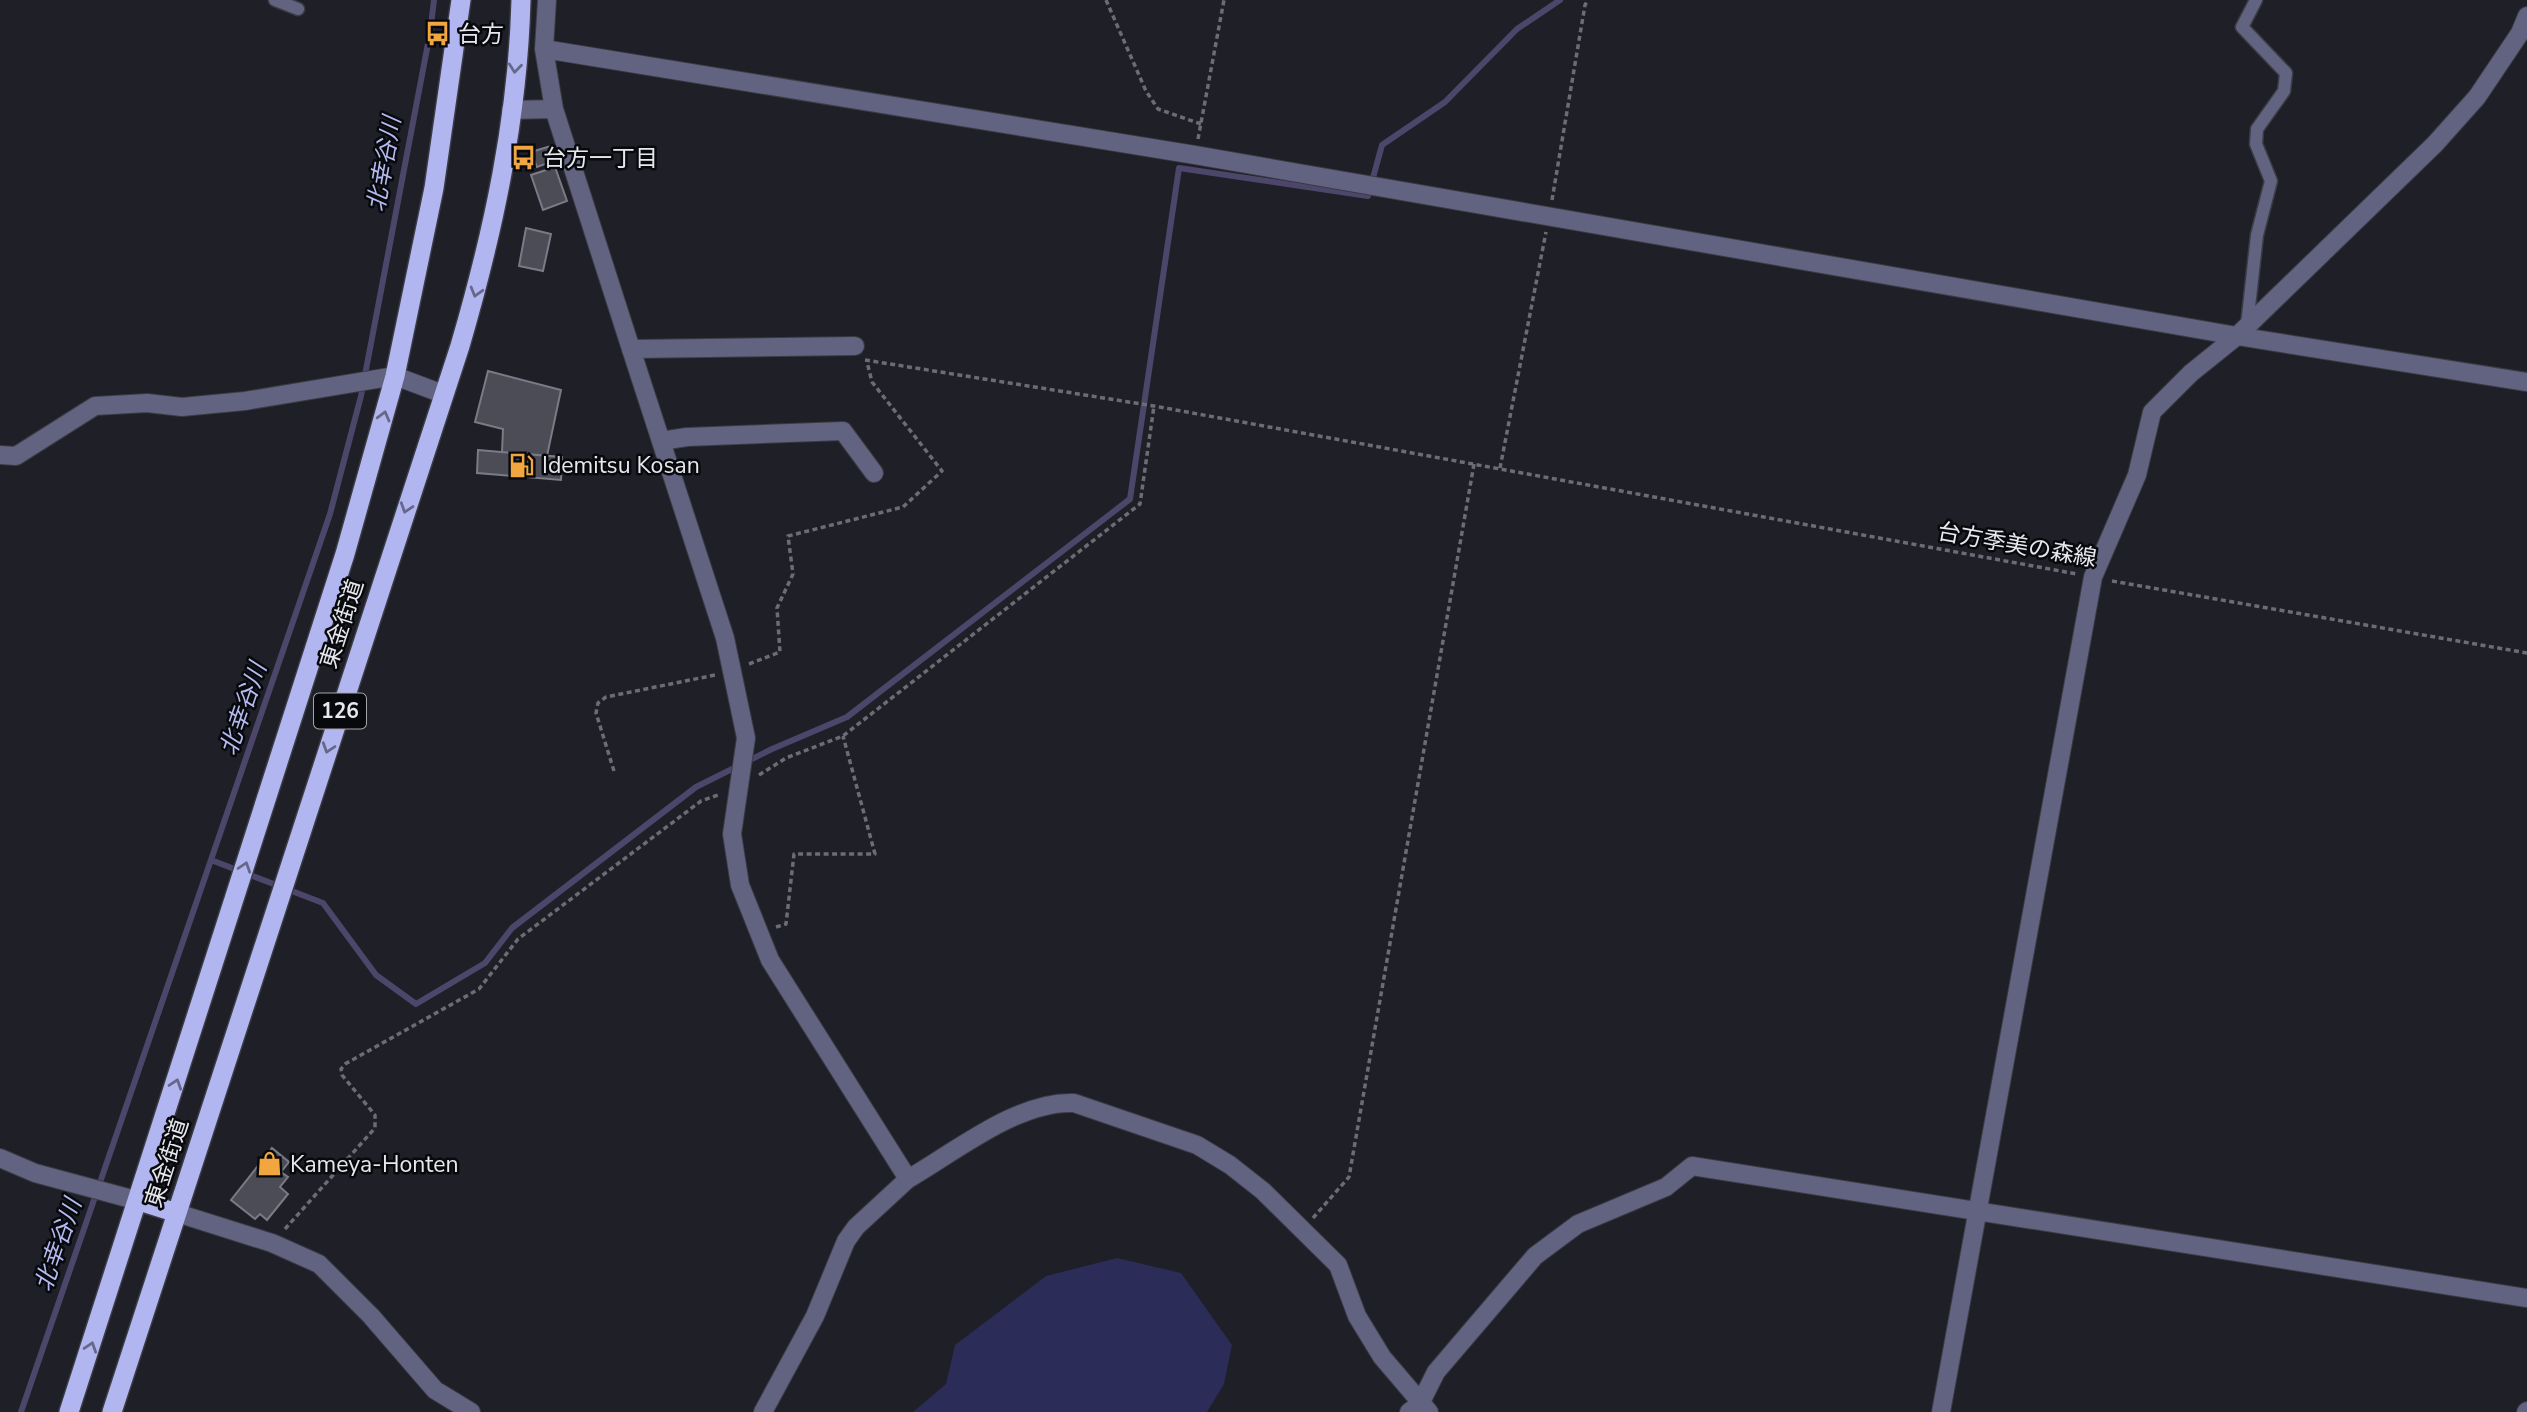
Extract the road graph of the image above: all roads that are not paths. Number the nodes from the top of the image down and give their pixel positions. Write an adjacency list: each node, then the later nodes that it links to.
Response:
1 (275, 0): 6 (lane)
2 (461, 0): 14 (highway, 東金街道 / 126)
3 (521, 0): 10 (highway, 東金街道 / 126, one-way to 10)
4 (547, 0): 8 (street)
5 (2256, 0): 11 (lane)
6 (298, 9)
7 (2527, 16): 11 (street)
8 (544, 49): 9 (street); 11 (street)
9 (554, 109): 10 (street); 13 (street)
10 (511, 110): 16 (highway, 東金街道 / 126, one-way to 16)
11 (2242, 331): 15 (street); 23 (street)
12 (855, 346): 13 (street)
13 (631, 349): 17 (street)
14 (395, 376): 16 (street); 18 (street); 22 (highway, 東金街道 / 126, one-way to 14)
15 (2527, 382)
16 (443, 394): 24 (highway, 東金街道 / 126, one-way to 24)
17 (661, 441): 19 (street); 21 (street)
18 (0, 455)
19 (874, 473)
20 (0, 1158): 22 (street)
21 (908, 1179): 26 (street); 30 (street)
22 (139, 1201): 24 (highway); 27 (highway, 東金街道 / 126, one-way to 22)
23 (1977, 1211): 25 (street); 26 (street); 31 (street)
24 (177, 1213): 28 (highway, 東金街道 / 126); 29 (street)
25 (2527, 1298)
26 (1420, 1409)
27 (69, 1412)
28 (112, 1412)
29 (471, 1412)
30 (763, 1412)
31 (1941, 1412)

